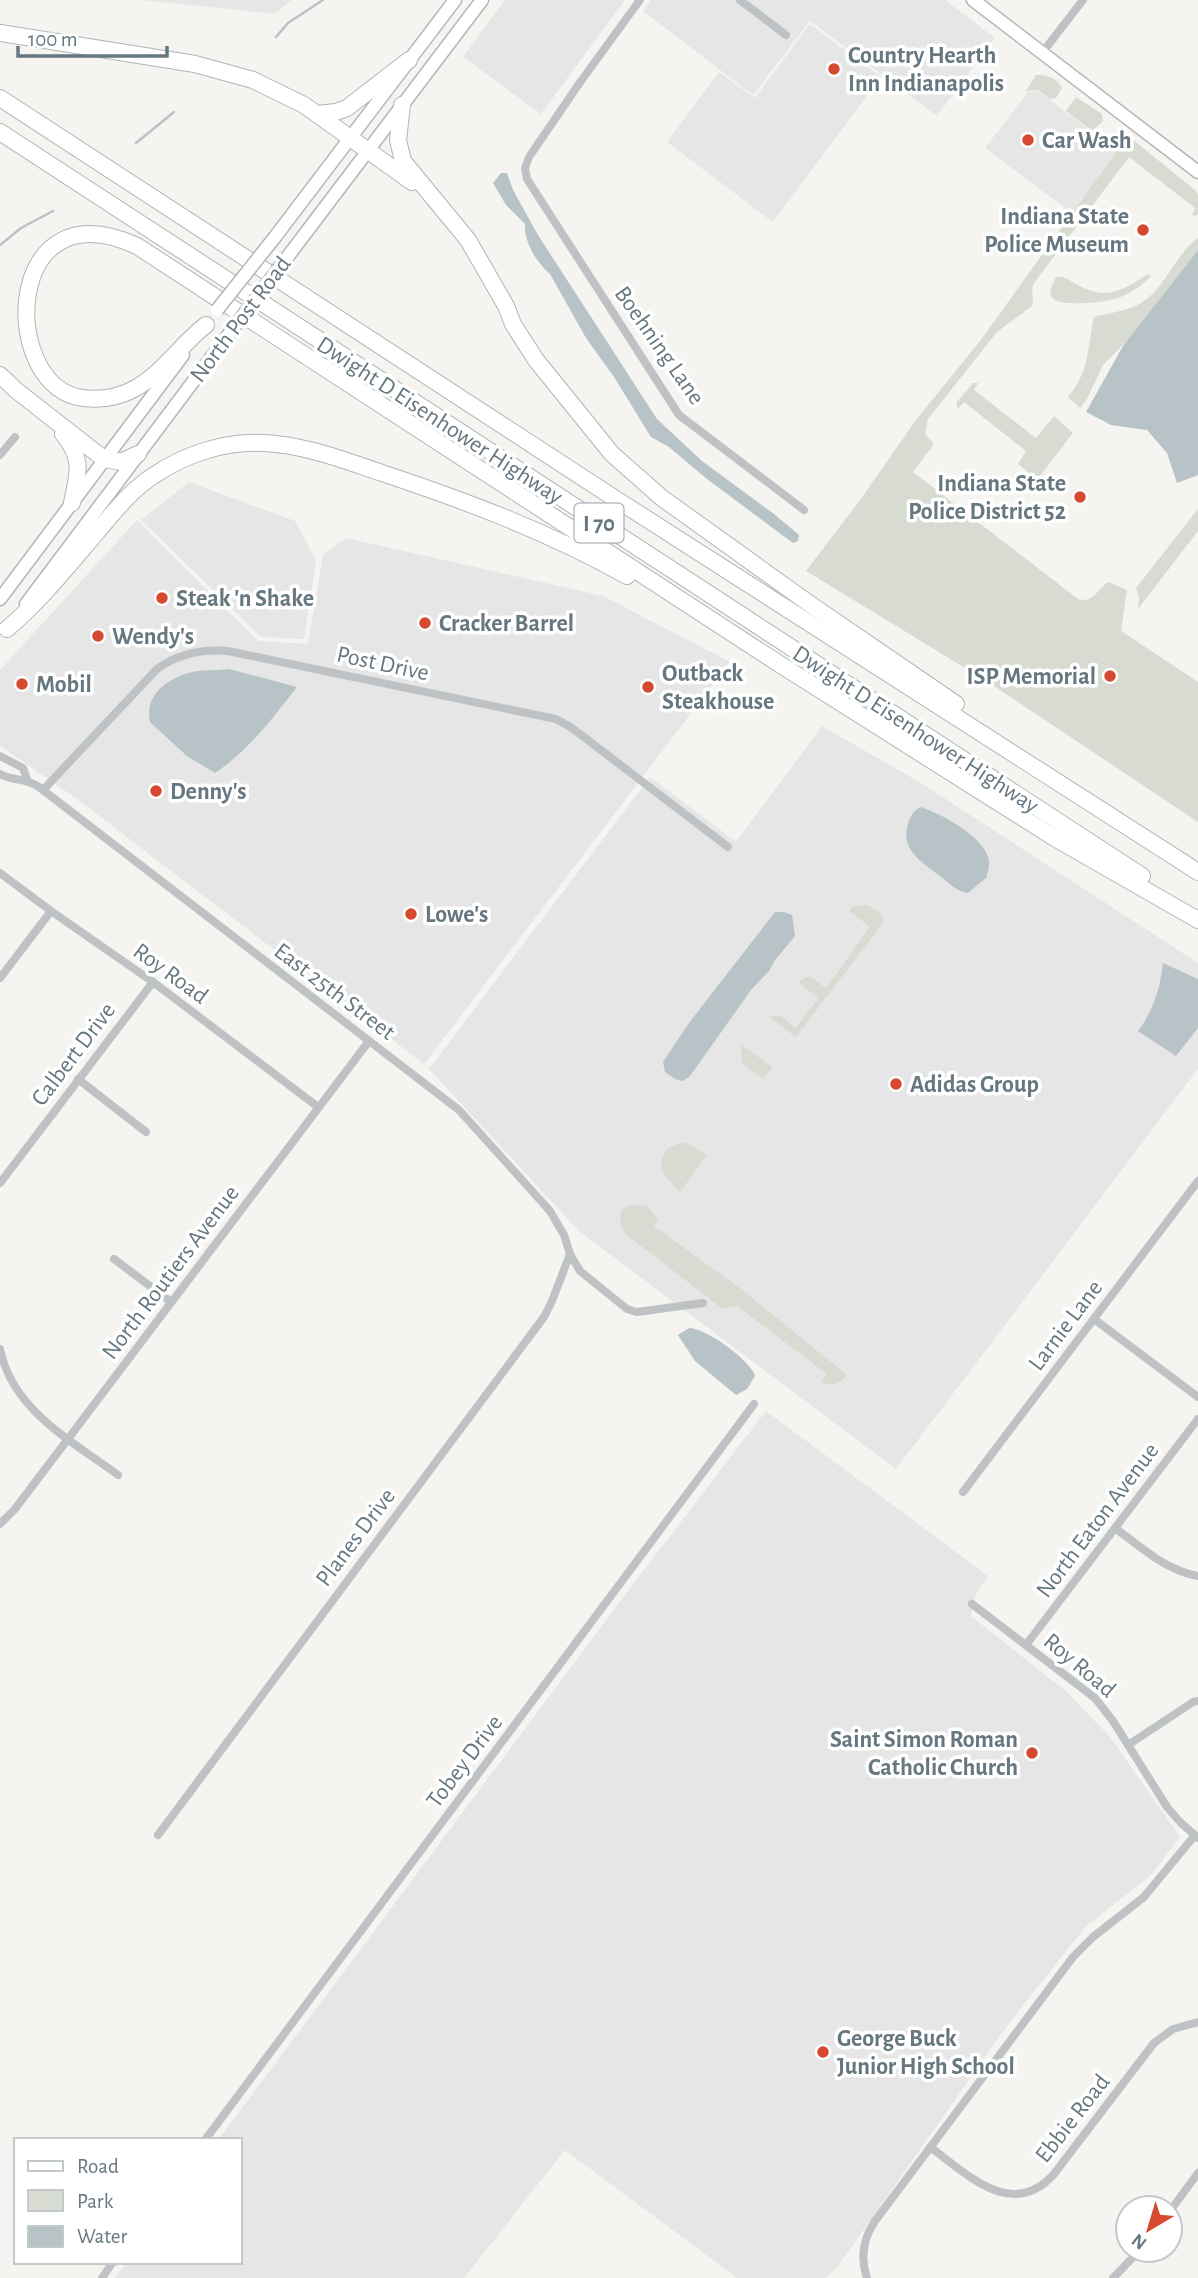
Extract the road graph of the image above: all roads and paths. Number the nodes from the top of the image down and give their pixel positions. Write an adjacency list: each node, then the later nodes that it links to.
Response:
1 (455, 0): 10 (main road, North Post Road)
2 (482, 0): 12 (main road, North Post Road)
3 (640, 0): 29 (street, Boehning Lane)
4 (740, 0): 8 (street)
5 (973, 0): 9 (main road)
6 (1083, 0): 9 (street)
7 (0, 33): 13 (highway)
8 (786, 35)
9 (1042, 52): 17 (main road)
10 (409, 60): 13 (highway); 15 (main road, North Post Road)
11 (0, 98): 37 (highway, Dwight D Eisenhower Highway / I 70)
12 (402, 105): 16 (main road, North Post Road); 18 (highway)
13 (317, 114): 15 (highway)
14 (0, 132): 42 (highway, Dwight D Eisenhower Highway / I 70)
15 (349, 139): 16 (highway); 20 (main road, North Post Road, bridge)
16 (367, 151): 18 (highway); 25 (main road, North Post Road, bridge)
17 (1198, 172)
18 (434, 198): 37 (highway)
19 (13, 291): 32 (highway)
20 (206, 325): 21 (highway); 27 (main road, North Post Road)
21 (16, 351)
22 (0, 375): 23 (highway)
23 (48, 416): 27 (highway); 28 (highway)
24 (15, 437): 26 (street)
25 (138, 454): 27 (highway); 31 (main road, North Post Road)
26 (0, 455)
27 (104, 459): 28 (main road, North Post Road)
28 (72, 503): 30 (main road, North Post Road)
29 (804, 510)
30 (0, 599)
31 (3, 634): 32 (highway)
32 (781, 664): 43 (highway)
33 (0, 756): 35 (street, East 25th Street)
34 (0, 774): 35 (street, East 25th Street)
35 (27, 779): 36 (street, East 25th Street)
36 (43, 790): 38 (street, Post Drive); 46 (street, East 25th Street)
37 (1150, 840): 39 (highway, Dwight D Eisenhower Highway / I 70)
38 (729, 847)
39 (1198, 872)
40 (0, 873): 41 (street, Roy Road)
41 (51, 912): 44 (street); 45 (street, Roy Road)
42 (1198, 913)
43 (1198, 920)
44 (0, 978)
45 (153, 982): 47 (street, Calbert Drive); 48 (street, Roy Road)
46 (369, 1041): 48 (street, North Routiers Avenue); 52 (street, East 25th Street)
47 (78, 1079): 49 (street); 51 (street, Calbert Drive)
48 (318, 1107): 54 (street, North Routiers Avenue)
49 (146, 1132)
50 (1198, 1181): 56 (street, Larnie Lane)
51 (0, 1183)
52 (570, 1254): 55 (street, East 25th Street); 71 (street, Planes Drive)
53 (114, 1259): 54 (street)
54 (171, 1302): 61 (street, North Routiers Avenue)
55 (704, 1303)
56 (1094, 1319): 58 (street); 63 (street, Larnie Lane)
57 (0, 1349): 61 (street)
58 (1198, 1397)
59 (754, 1405): 74 (street, Tobey Drive)
60 (1198, 1419): 65 (street, North Eaton Avenue)
61 (69, 1438): 62 (street); 64 (street, North Routiers Avenue)
62 (118, 1475)
63 (963, 1492)
64 (0, 1524)
65 (1115, 1528): 66 (street); 68 (street, North Eaton Avenue)
66 (1198, 1576)
67 (972, 1604): 68 (street, Roy Road)
68 (1026, 1645): 70 (street, Roy Road)
69 (1198, 1701): 70 (street)
70 (1128, 1745): 72 (street, Roy Road)
71 (158, 1835)
72 (1196, 1836): 75 (street)
73 (1198, 2022): 75 (street, Ebbie Road)
74 (206, 2138)
75 (930, 2147): 79 (street)
76 (1198, 2173): 77 (street)
77 (1183, 2194)
78 (1126, 2264): 80 (street)
79 (867, 2278)
80 (1113, 2278)

